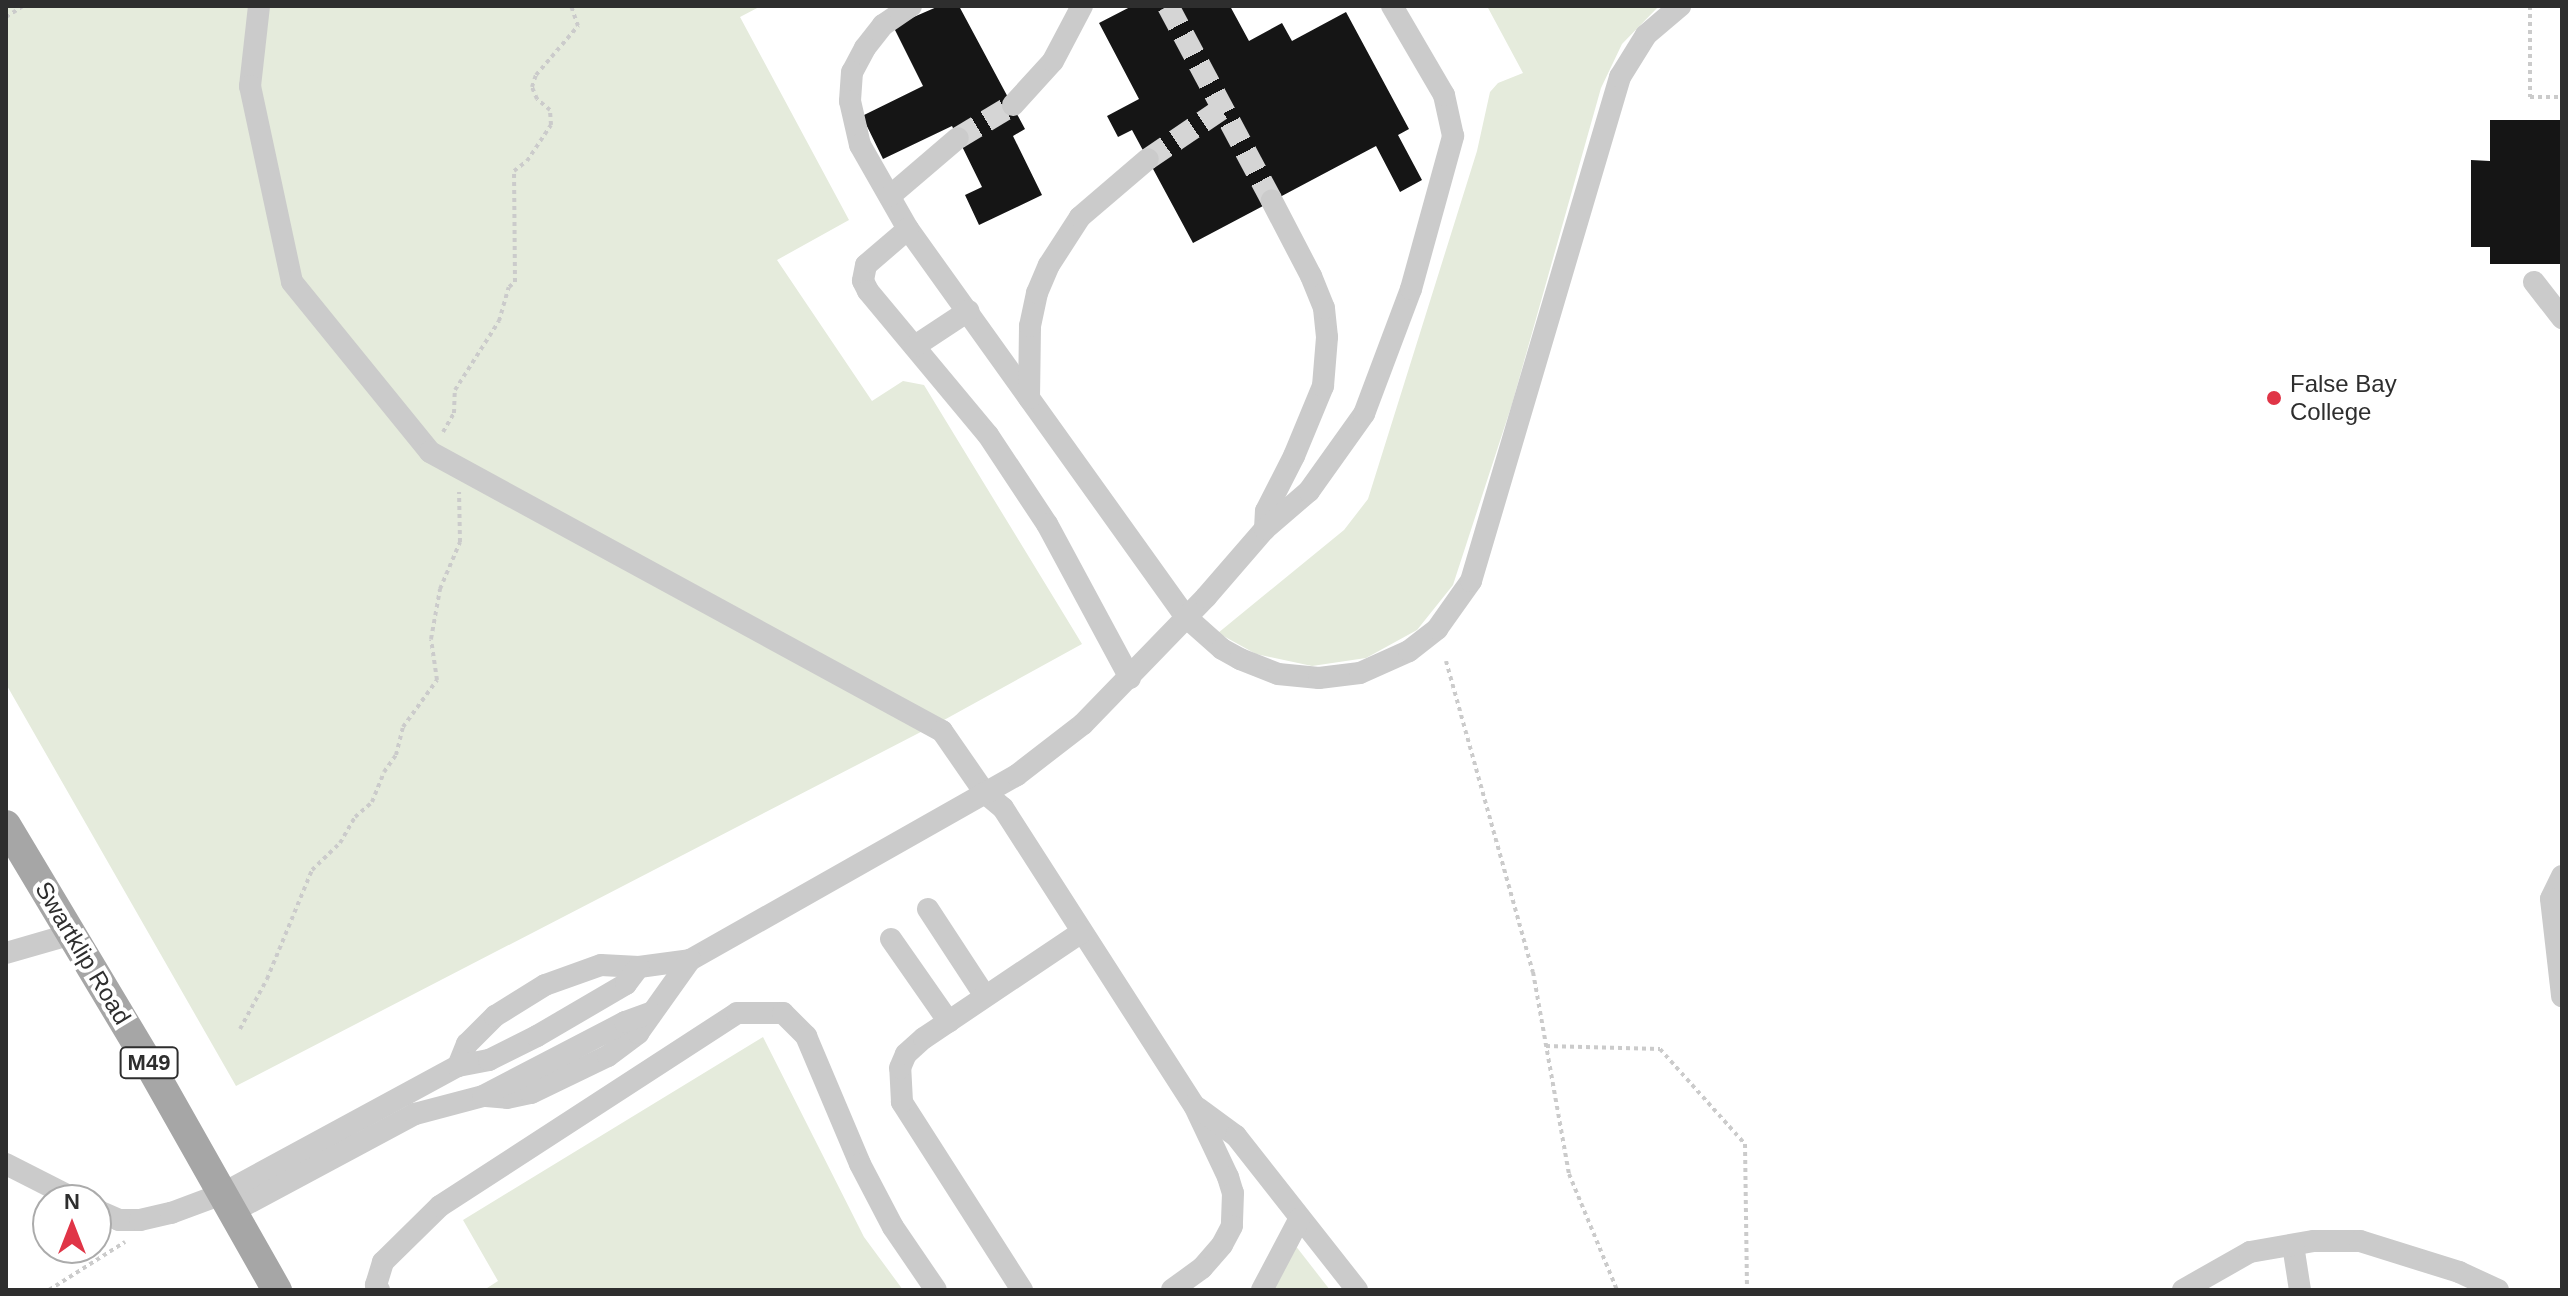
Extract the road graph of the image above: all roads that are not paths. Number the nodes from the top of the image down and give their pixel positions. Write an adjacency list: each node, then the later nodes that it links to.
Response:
1 (259, 6): 20 (street)
2 (911, 6): 9 (street)
3 (1082, 6): 6 (street)
4 (1392, 6): 17 (street)
5 (1680, 6): 18 (street)
6 (1013, 105)
7 (958, 138): 9 (street)
8 (1148, 159): 16 (street)
9 (890, 196): 11 (street)
10 (1272, 201): 17 (street)
11 (908, 229): 13 (street); 15 (street)
12 (2534, 282): 14 (street)
13 (968, 311): 15 (street); 16 (street)
14 (2562, 318)
15 (915, 346): 19 (street)
16 (1029, 401): 18 (street)
17 (1265, 529): 18 (street)
18 (1186, 617): 19 (street)
19 (1130, 678): 20 (street)
20 (985, 793): 24 (street); 28 (street)
21 (6, 825): 25 (main road, Swartklip Road / M49)
22 (2562, 876): 31 (street)
23 (928, 909): 30 (street)
24 (1082, 932): 30 (street); 34 (street)
25 (72, 934): 27 (street); 37 (main road, Swartklip Road / M49)
26 (891, 939): 32 (street)
27 (6, 953)
28 (690, 960): 29 (street); 37 (street)
29 (639, 967): 33 (street); 33 (street)
30 (985, 996): 32 (street)
31 (2562, 996)
32 (949, 1022): 44 (street)
33 (458, 1066): 37 (street)
34 (1194, 1105): 39 (street); 45 (street)
35 (6, 1164): 36 (street)
36 (45, 1184)
37 (227, 1203): 38 (street); 41 (main road, Swartklip Road / M49)
38 (112, 1217)
39 (1300, 1218): 46 (street); 47 (street)
40 (2293, 1245): 48 (street); 49 (street); 50 (street)
41 (277, 1290)
42 (379, 1290): 43 (street)
43 (936, 1290)
44 (1022, 1290)
45 (1172, 1290)
46 (1262, 1290)
47 (1357, 1290)
48 (2183, 1290)
49 (2300, 1290)
50 (2498, 1290)

